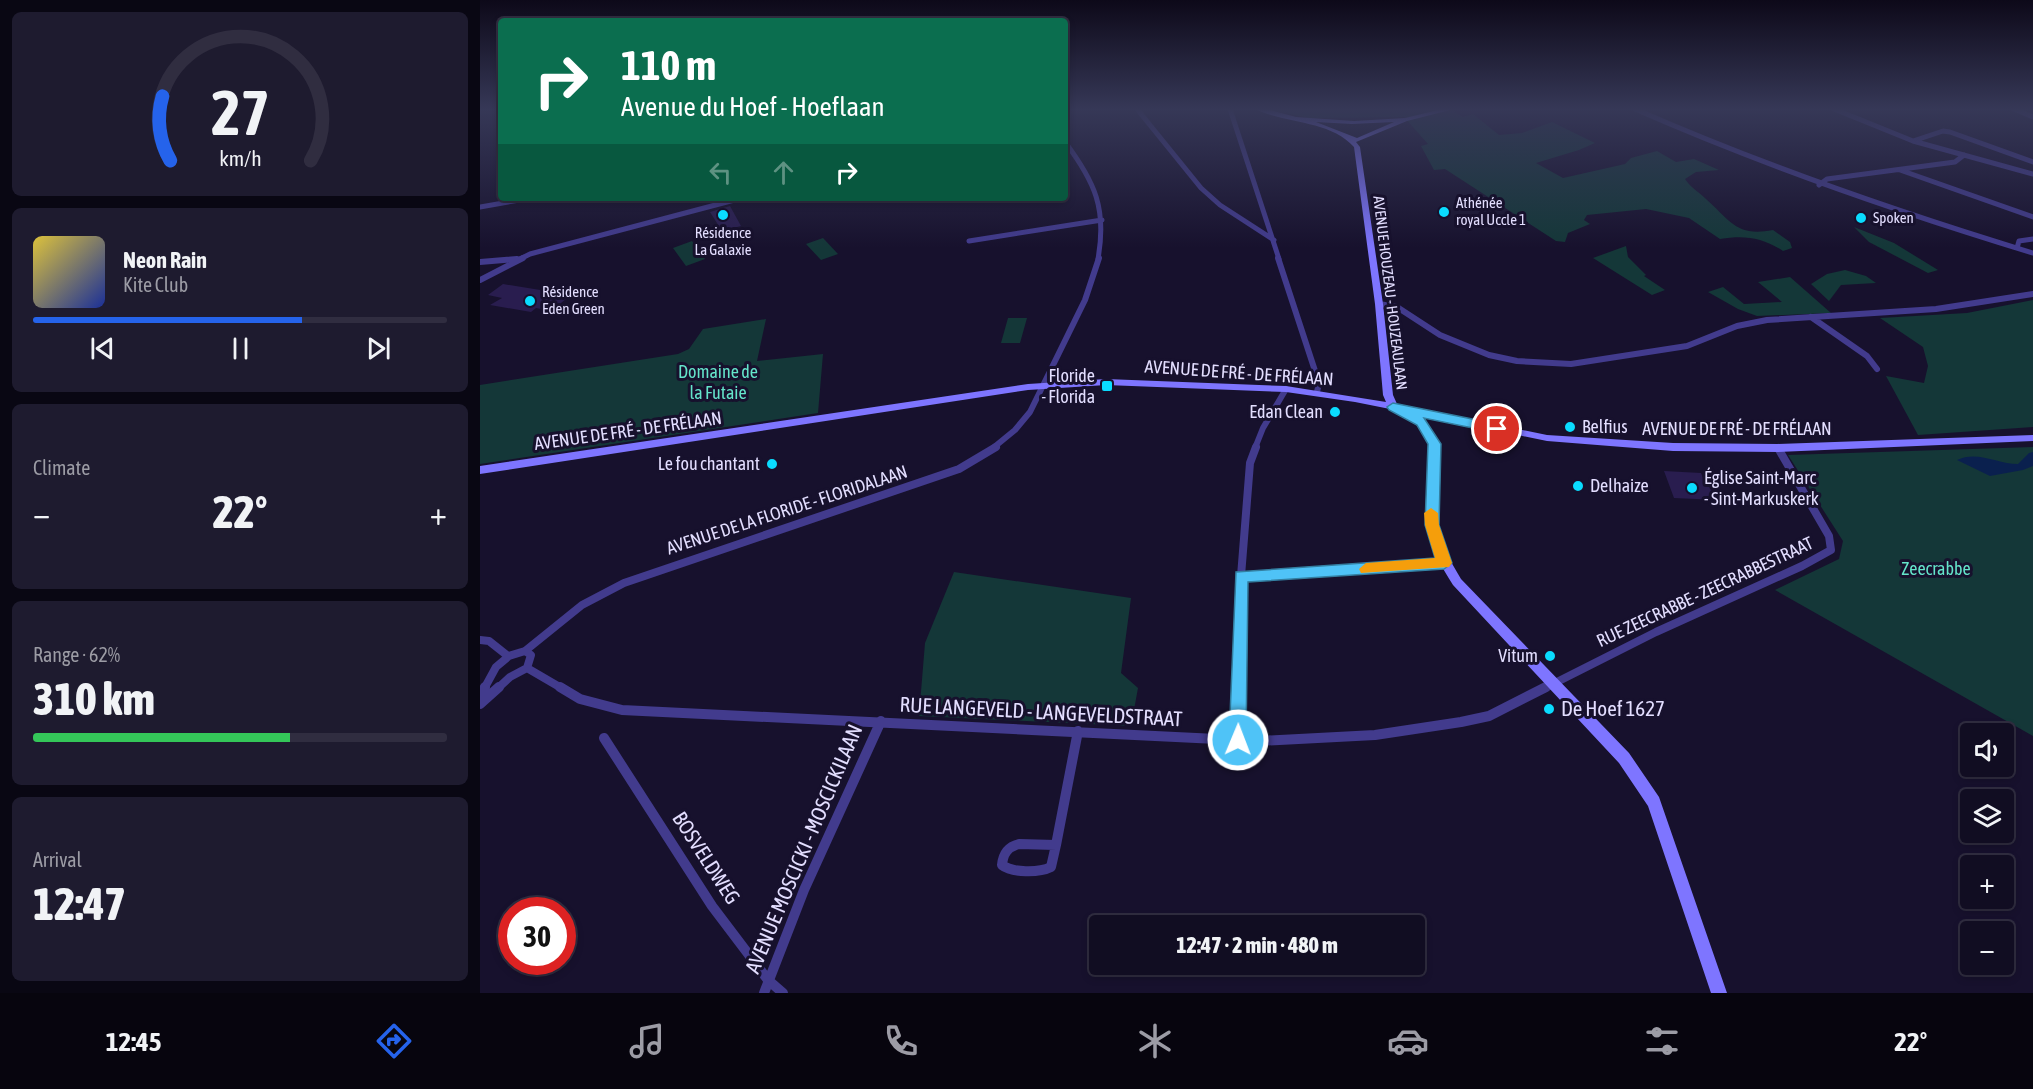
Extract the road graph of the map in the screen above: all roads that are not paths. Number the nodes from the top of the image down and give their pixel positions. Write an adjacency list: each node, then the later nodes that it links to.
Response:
1 (1075, 155): 17 (street, AVENUE DE LA FLORIDE - FLORIDALAAN)
2 (1175, 155): 19 (street)
3 (1246, 155): 19 (street)
4 (1360, 155): 27 (street, AVENUE HOUZEAU - HOUZEAULAAN)
5 (1743, 155): 12 (street)
6 (1964, 155): 10 (street)
7 (1965, 155): 11 (street)
8 (2015, 155): 9 (street)
9 (2033, 162)
10 (1898, 170): 12 (street); 16 (street)
11 (2033, 174)
12 (1819, 185): 21 (street)
13 (514, 201): 15 (street)
14 (731, 201): 23 (street)
15 (480, 207)
16 (2033, 217)
17 (1102, 220): 20 (street); 30 (street, AVENUE DE LA FLORIDE - FLORIDALAAN)
18 (2033, 239): 21 (street)
19 (1274, 240): 32 (street)
20 (969, 241)
21 (2018, 248): 22 (street)
22 (2033, 253)
23 (518, 259): 24 (street); 25 (street)
24 (480, 261)
25 (480, 280)
26 (2033, 294): 28 (street)
27 (1379, 304): 28 (street); 33 (street, AVENUE HOUZEAU - HOUZEAULAAN)
28 (1811, 317): 29 (street)
29 (1877, 369)
30 (1042, 385): 31 (street, AVENUE DE FRÉ - DE FRÉLAAN); 36 (street, AVENUE DE FRÉ - DE FRÉLAAN); 40 (street, AVENUE DE LA FLORIDE - FLORIDALAAN)
31 (1286, 389): 32 (street, AVENUE DE FRÉ - DE FRÉLAAN); 38 (street)
32 (1317, 392): 33 (street, AVENUE DE FRÉ - DE FRÉLAAN)
33 (1393, 407): 35 (street, AVENUE DE FRÉ - DE FRÉLAAN); 37 (street)
34 (2033, 438): 35 (street, AVENUE DE FRÉ - DE FRÉLAAN)
35 (1778, 448): 45 (street, RUE ZEECRABBE - ZEECRABBESTRAAT)
36 (480, 470)
37 (1444, 563): 38 (street); 45 (street)
38 (1241, 576): 50 (street)
39 (484, 640): 41 (street)
40 (525, 651): 41 (street, AVENUE DE LA FLORIDE - FLORIDALAAN); 43 (street)
41 (508, 656): 42 (street)
42 (497, 668): 44 (street); 46 (street)
43 (526, 668): 44 (street); 47 (street, RUE LANGEVELD - LANGEVELDSTRAAT)
44 (510, 677): 46 (street)
45 (1554, 684): 50 (street, RUE LANGEVELD - LANGEVELDSTRAAT); 55 (street)
46 (480, 700)
47 (881, 721): 48 (street, RUE LANGEVELD - LANGEVELDSTRAAT); 52 (street, AVENUE MOSCICKI - MOSCICKILAAN)
48 (1078, 731): 50 (street, RUE LANGEVELD - LANGEVELDSTRAAT); 51 (street)
49 (604, 738): 52 (street, BOSVELDWEG)
50 (1238, 740)
51 (1056, 845): 51 (street)
52 (768, 980): 53 (street, AVENUE MOSCICKI - MOSCICKILAAN); 54 (street, BOSVELDWEG)
53 (764, 993)
54 (783, 993)
55 (1719, 993)

